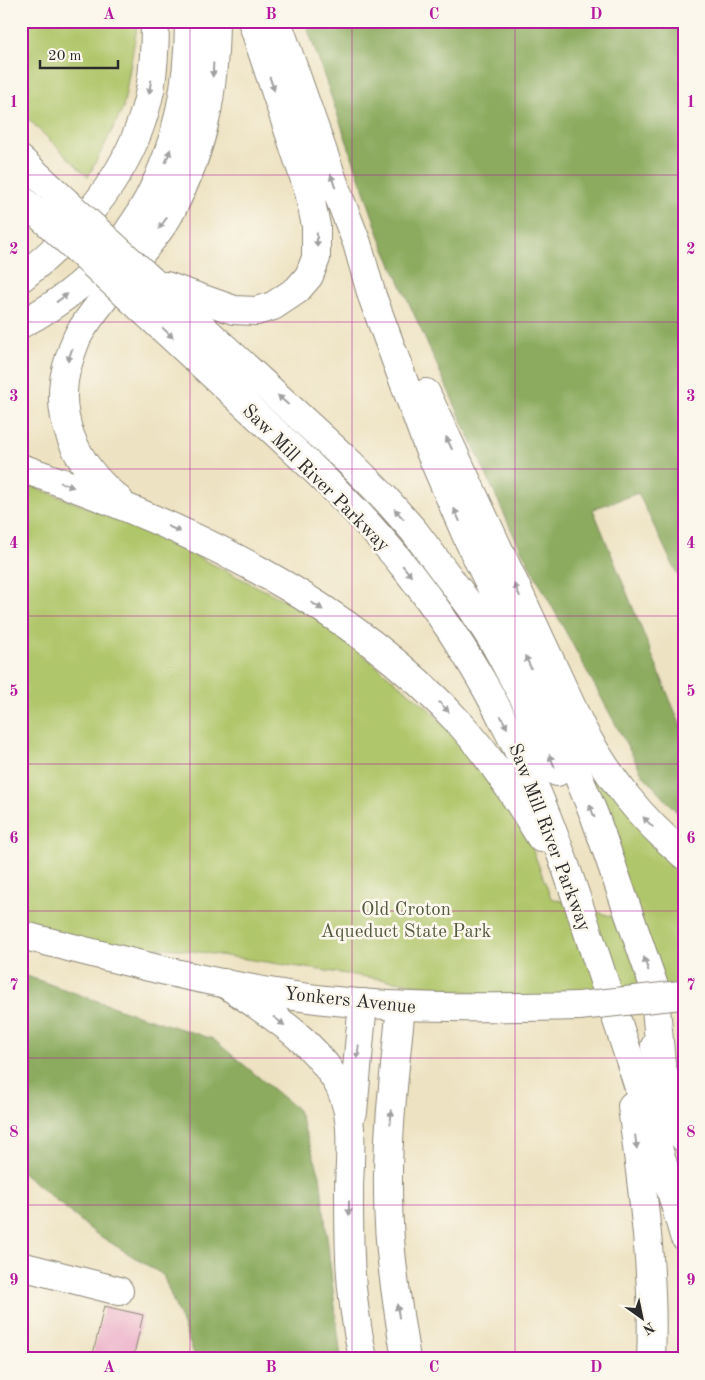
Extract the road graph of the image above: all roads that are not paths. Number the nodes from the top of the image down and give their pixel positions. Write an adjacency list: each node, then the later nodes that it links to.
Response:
1 (155, 21): 9 (main road, one-way to 9)
2 (188, 21): 11 (main road, one-way to 2)
3 (215, 21): 13 (main road, one-way to 13)
4 (252, 21): 10 (main road, one-way to 10)
5 (277, 21): 8 (main road, one-way to 5)
6 (21, 160): 10 (main road, Saw Mill River Parkway, bridge)
7 (21, 199): 15 (main road, Saw Mill River Parkway, one-way to 15, bridge)
8 (357, 243): 14 (main road, one-way to 8); 22 (main road, one-way to 8)
9 (21, 278)
10 (150, 280): 22 (main road, Saw Mill River Parkway, one-way to 10)
11 (21, 324)
12 (21, 468): 13 (main road, one-way to 13)
13 (130, 508): 15 (main road, one-way to 15)
14 (684, 855)
15 (574, 892): 21 (main road, Saw Mill River Parkway)
16 (21, 935): 17 (main road, Yonkers Avenue)
17 (224, 984): 19 (main road, Yonkers Avenue); 24 (main road, one-way to 24)
18 (682, 995): 20 (main road, Yonkers Avenue, bridge)
19 (363, 1003): 20 (main road, Yonkers Avenue); 24 (main road, one-way to 24)
20 (401, 1006): 29 (main road, one-way to 20)
21 (624, 1042): 25 (main road, Saw Mill River Parkway); 30 (main road, one-way to 30)
22 (661, 1064): 23 (main road, Saw Mill River Parkway)
23 (684, 1138)
24 (350, 1159): 28 (main road, one-way to 28)
25 (684, 1236)
26 (21, 1266): 27 (main road)
27 (119, 1291)
28 (363, 1359)
29 (406, 1359)
30 (651, 1359)

